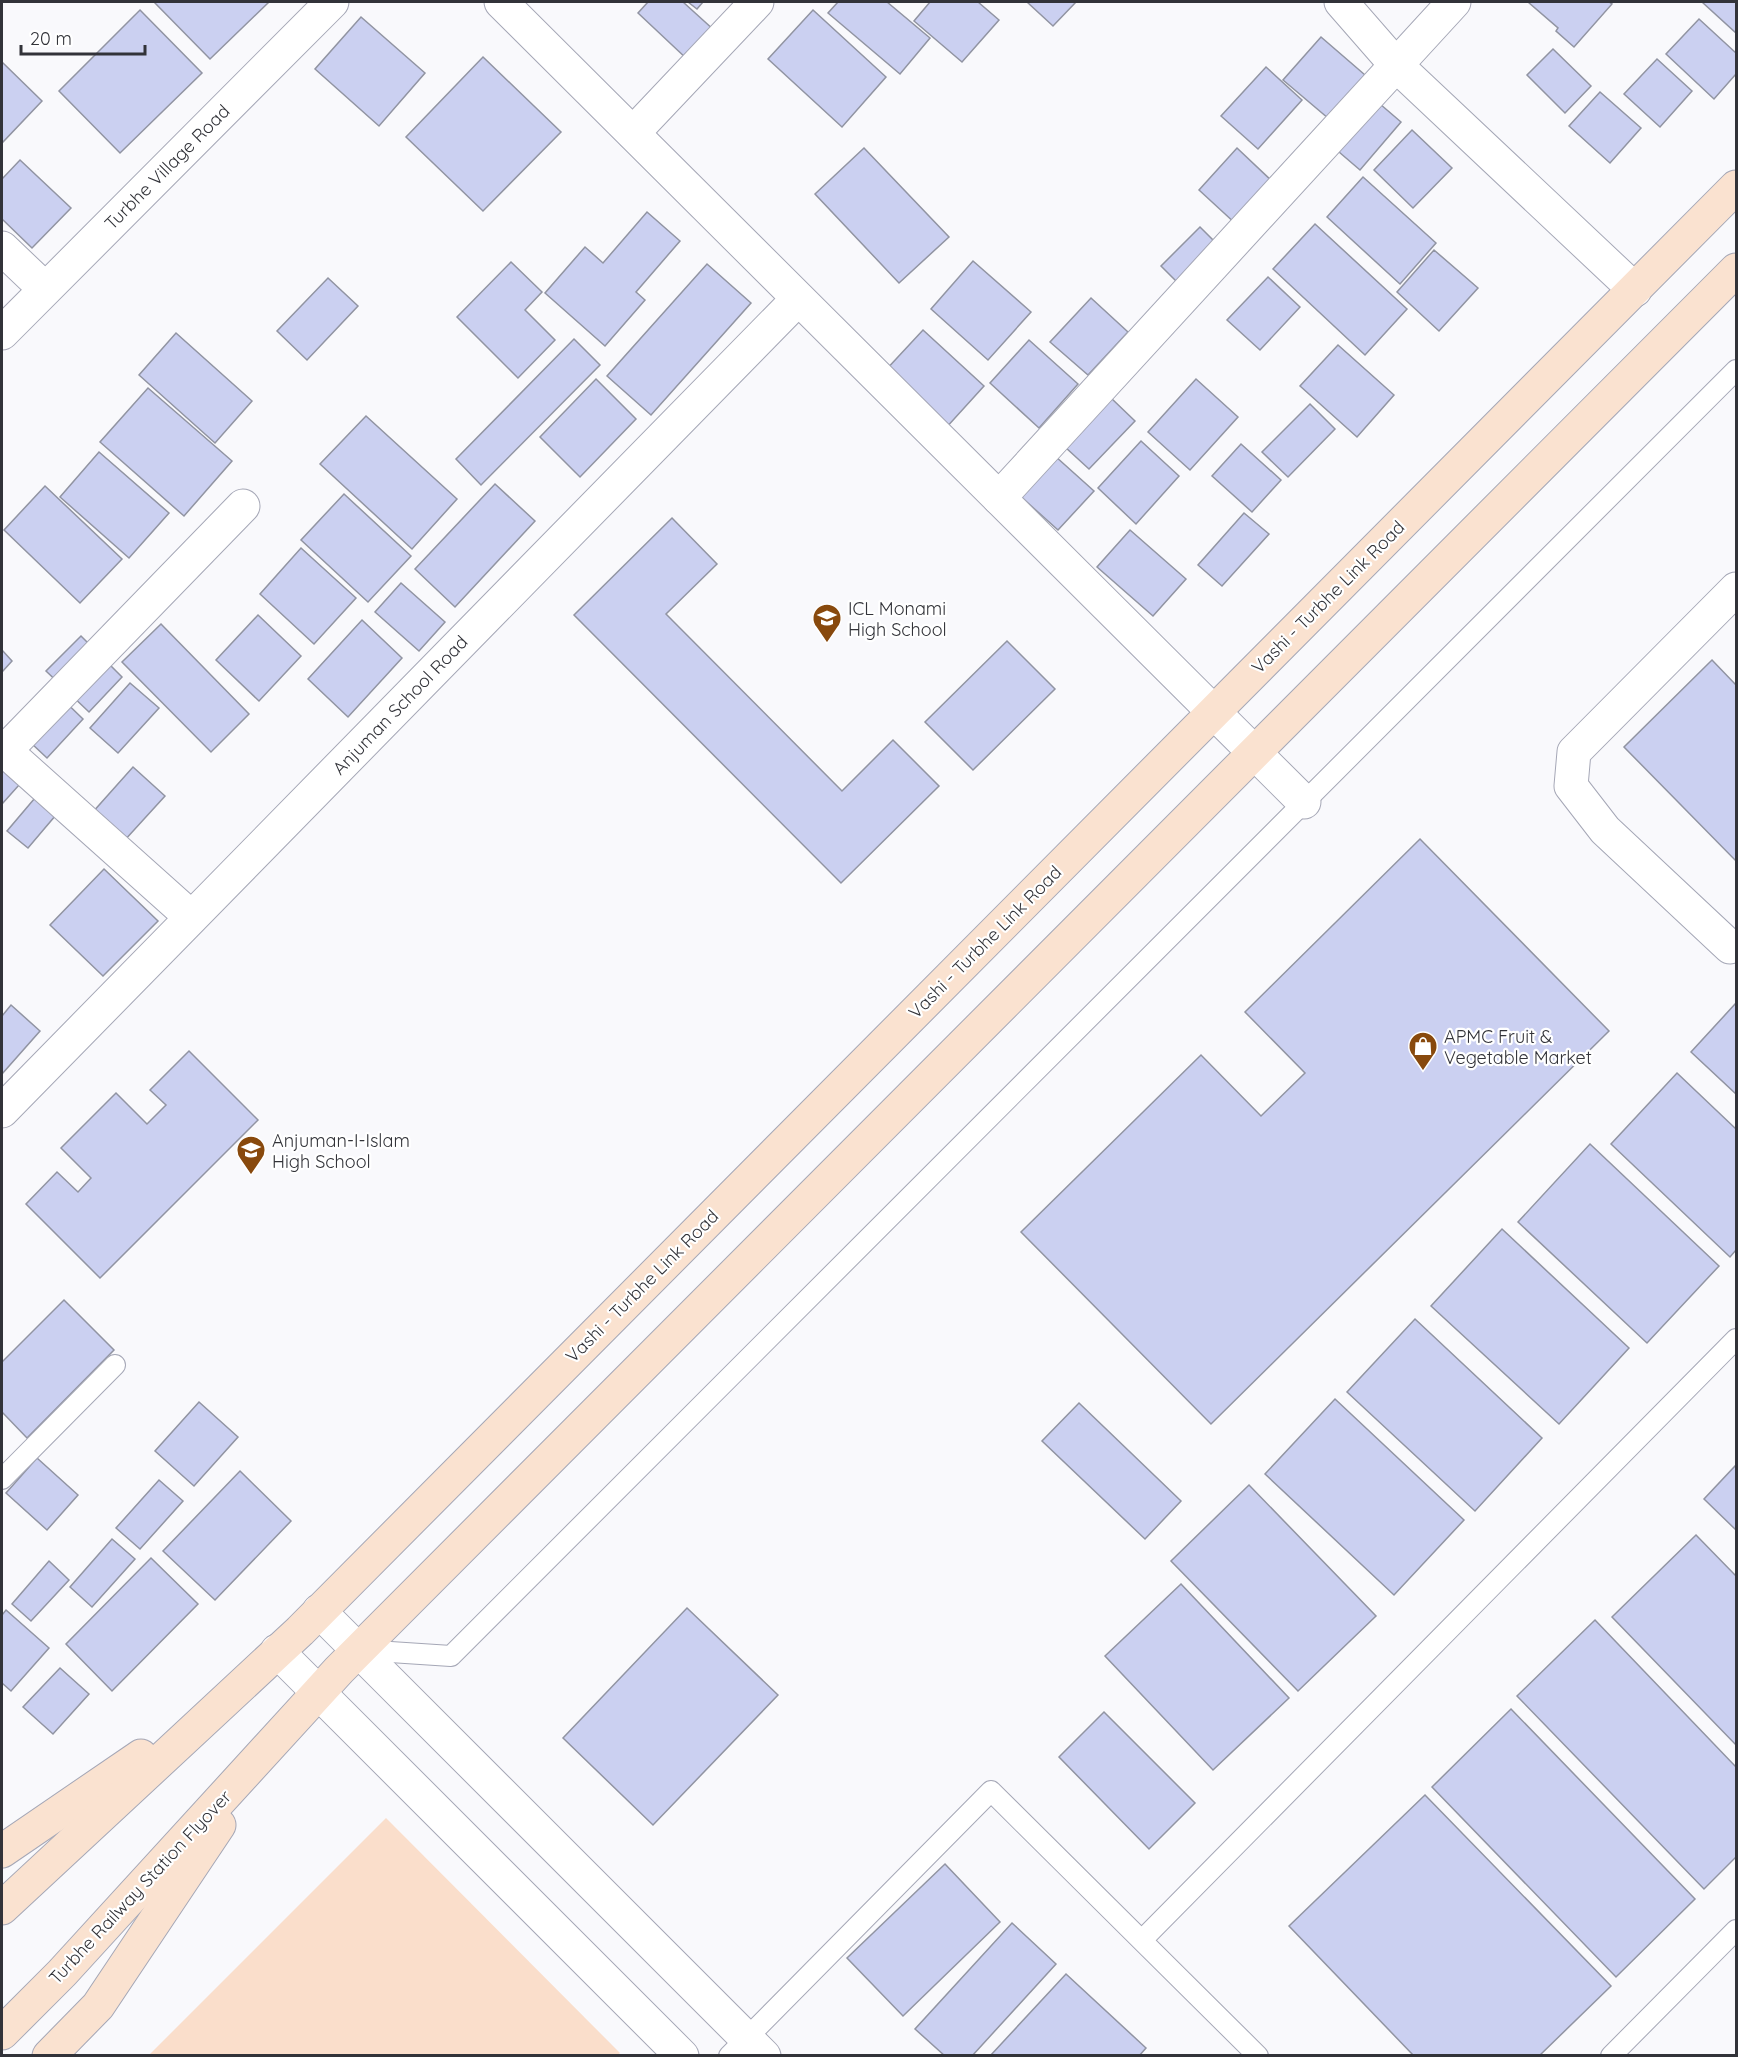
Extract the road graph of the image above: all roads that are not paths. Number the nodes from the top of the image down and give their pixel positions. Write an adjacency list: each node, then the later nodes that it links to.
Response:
1 (332, 2): 11 (street, Turbhe Village Road)
2 (501, 2): 7 (street)
3 (757, 2): 7 (street)
4 (1341, 2): 6 (street)
5 (1454, 2): 6 (street)
6 (1396, 66): 12 (street); 16 (street)
7 (633, 133): 13 (street)
8 (1737, 187): 12 (main road, Vashi - Turbhe Link Road)
9 (2, 248): 11 (street)
10 (1737, 270): 21 (main road)
11 (45, 289): 14 (street, Turbhe Village Road)
12 (1635, 290): 19 (main road, Vashi - Turbhe Link Road)
13 (798, 299): 16 (street); 23 (street, Anjuman School Road)
14 (2, 333)
15 (1737, 370): 22 (lane)
16 (999, 498): 19 (street)
17 (243, 506): 20 (street)
18 (1737, 589): 24 (street)
19 (1214, 712): 21 (street); 29 (main road, Vashi - Turbhe Link Road)
20 (3, 751): 23 (street)
21 (1255, 753): 22 (street); 30 (main road)
22 (1304, 802): 30 (lane)
23 (191, 917): 25 (street, Anjuman School Road)
24 (1730, 947)
25 (2, 1111)
26 (1737, 1339): 38 (lane)
27 (115, 1365): 28 (lane)
28 (2, 1479)
29 (319, 1611): 30 (street); 31 (main road, Vashi - Turbhe Link Road)
30 (360, 1650): 32 (main road); 40 (street)
31 (277, 1651): 32 (street); 33 (main road, Vashi - Turbhe Link Road)
32 (319, 1692): 34 (main road); 42 (street)
33 (232, 1694): 35 (main road); 36 (main road)
34 (276, 1739): 39 (main road, Turbhe Railway Station Flyover); 41 (main road)
35 (2, 1851)
36 (2, 1908)
37 (1737, 1930): 44 (lane)
38 (1142, 1940): 40 (lane); 43 (lane)
39 (2, 2033)
40 (747, 2050)
41 (49, 2055)
42 (682, 2055)
43 (1257, 2055)
44 (1611, 2055)

